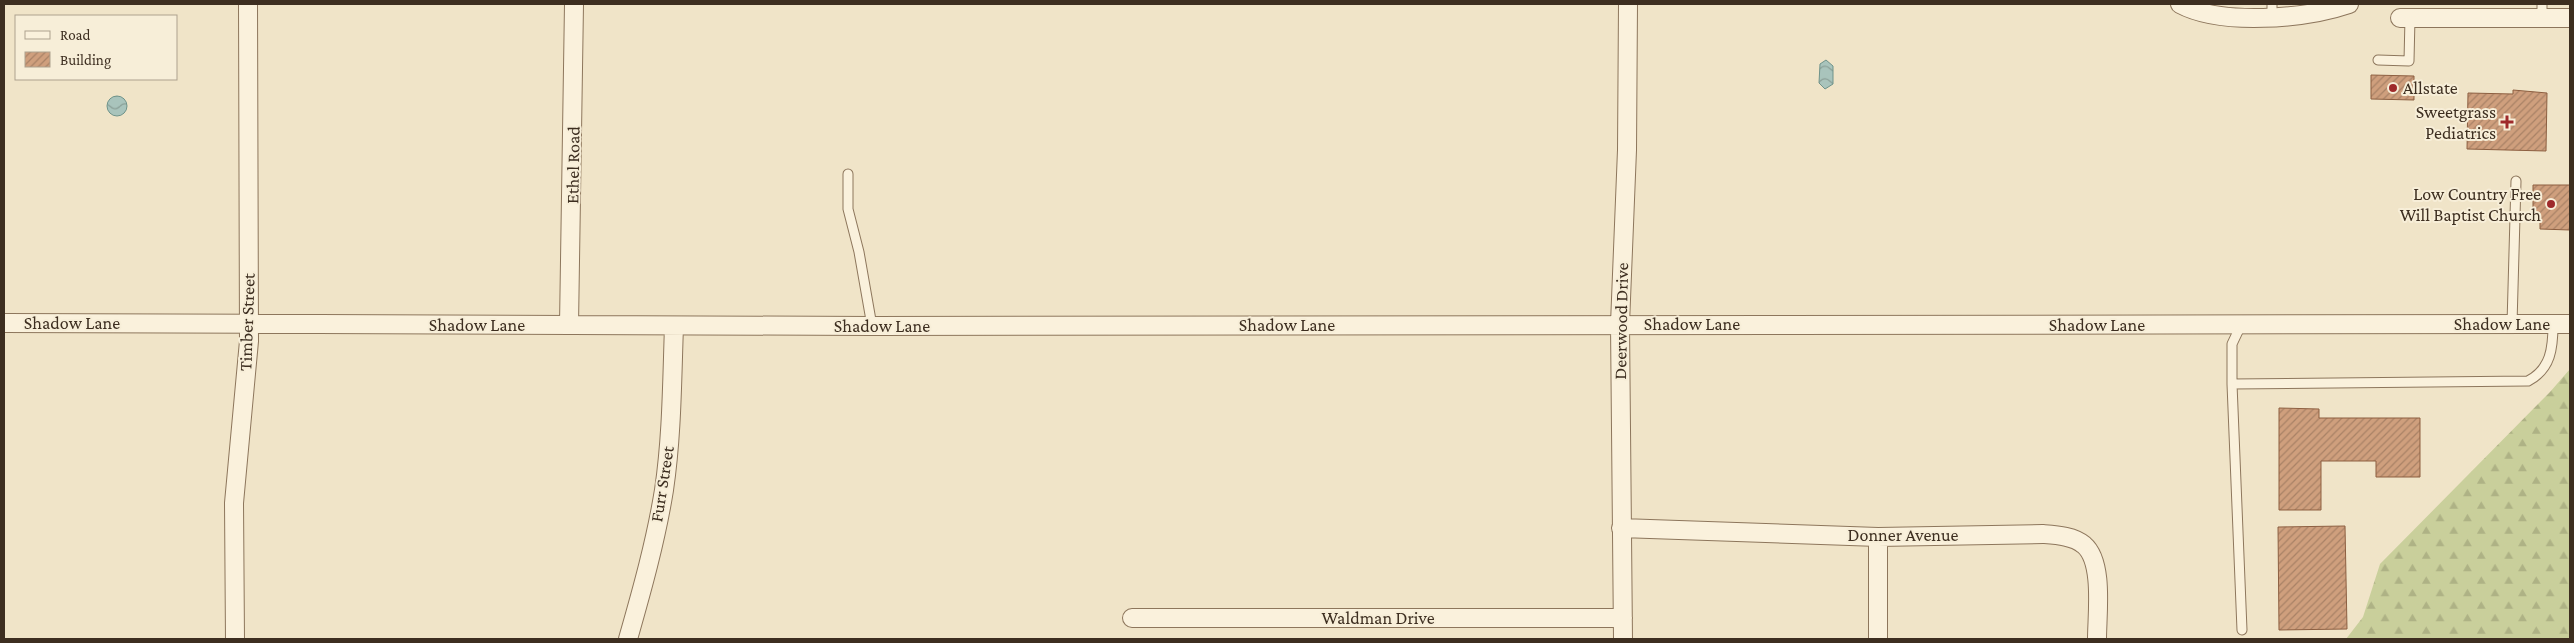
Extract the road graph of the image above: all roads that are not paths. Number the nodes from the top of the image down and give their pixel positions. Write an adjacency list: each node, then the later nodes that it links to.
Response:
1 (248, 4): 16 (street, Timber Street)
2 (574, 4): 20 (street, Ethel Road)
3 (1628, 4): 17 (street, Deerwood Drive)
4 (2180, 4): 7 (street)
5 (2464, 4): 10 (street)
6 (2341, 5): 7 (street)
7 (2272, 10)
8 (2542, 11): 10 (street); 11 (street)
9 (2405, 18): 10 (street); 12 (lane)
10 (2487, 18)
11 (2570, 18)
12 (2378, 60)
13 (848, 174): 23 (lane)
14 (2516, 181): 18 (lane)
15 (4, 323): 16 (street, Shadow Lane)
16 (249, 323): 20 (street, Shadow Lane); 30 (street, Timber Street)
17 (1620, 324): 21 (street, Shadow Lane); 23 (street, Shadow Lane); 25 (street, Deerwood Drive)
18 (2512, 324): 19 (street, Shadow Lane); 21 (street, Shadow Lane)
19 (2562, 324): 24 (lane)
20 (569, 325): 22 (street, Shadow Lane)
21 (2241, 325): 24 (lane)
22 (674, 326): 23 (street, Shadow Lane); 31 (street, Furr Street)
23 (872, 326)
24 (2232, 384): 29 (lane)
25 (1622, 528): 26 (street, Donner Avenue); 28 (street, Deerwood Drive)
26 (1878, 537): 33 (street); 34 (street, Donner Avenue)
27 (1132, 618): 28 (street, Waldman Drive)
28 (1623, 618): 32 (street, Deerwood Drive)
29 (2242, 630)
30 (235, 639)
31 (628, 639)
32 (1624, 639)
33 (1878, 639)
34 (2097, 639)

